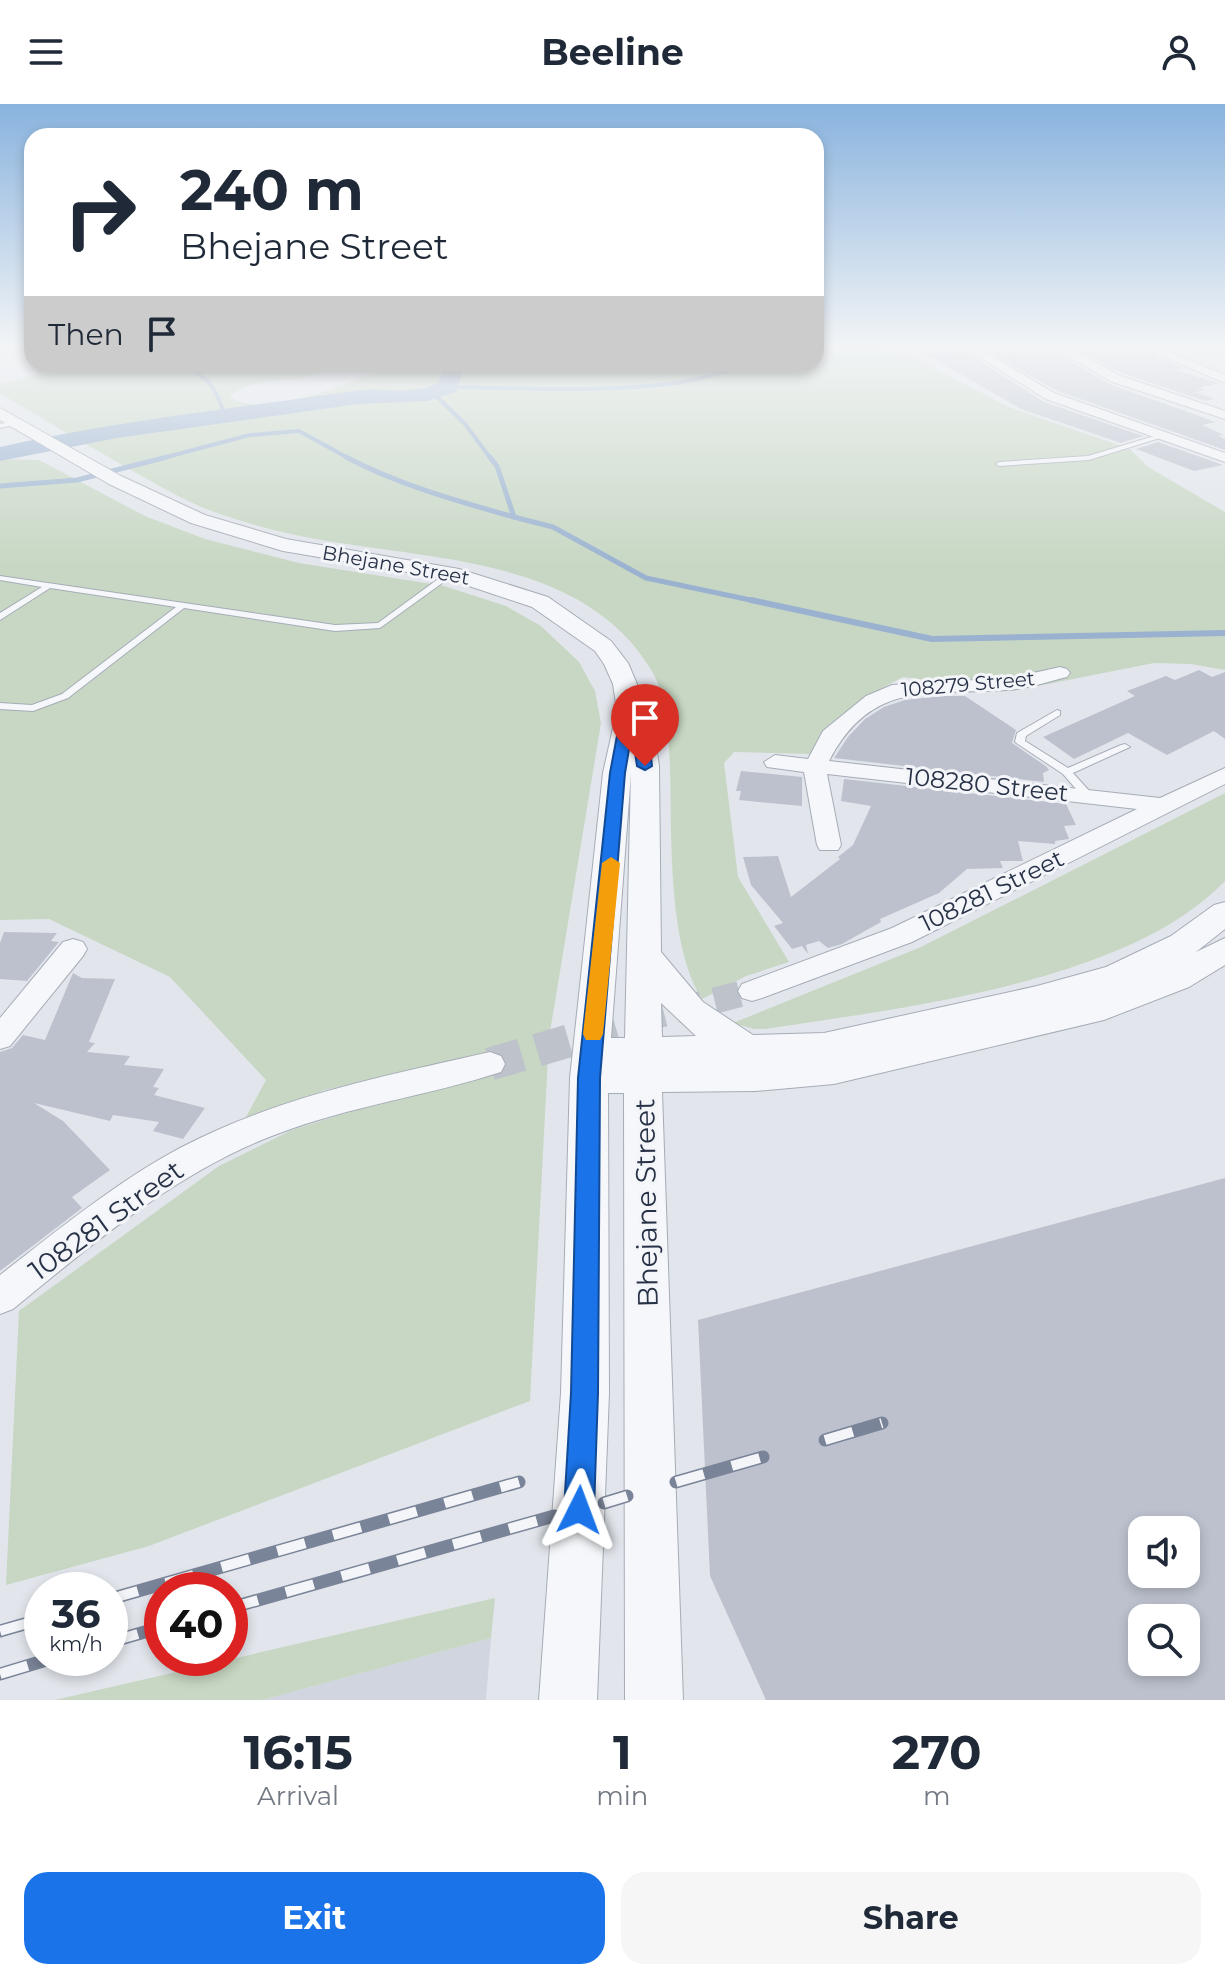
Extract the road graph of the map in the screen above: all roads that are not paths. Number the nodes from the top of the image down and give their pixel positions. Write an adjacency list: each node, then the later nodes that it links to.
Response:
1 (1115, 419): 3 (street)
2 (9, 424): 6 (street, Bhejane Street)
3 (1161, 436): 4 (street); 5 (lane)
4 (1225, 458)
5 (999, 464)
6 (452, 573): 9 (lane); 13 (street, Bhejane Street)
7 (0, 578): 8 (lane)
8 (48, 586): 9 (lane); 10 (lane)
9 (181, 607): 12 (lane)
10 (0, 617)
11 (1060, 673): 17 (street, 108279 Street)
12 (0, 706)
13 (629, 709): 26 (street, Bhejane Street); 32 (street, Bhejane Street)
14 (1057, 713): 18 (lane)
15 (1125, 747): 18 (lane)
16 (775, 762): 17 (street, 108280 Street)
17 (814, 768): 20 (street, 108280 Street); 22 (street)
18 (1067, 772): 20 (lane)
19 (1225, 775): 21 (street, 108281 Street)
20 (1088, 796): 21 (street, 108280 Street)
21 (1160, 805): 27 (street, 108281 Street)
22 (829, 845)
23 (1225, 913): 30 (street)
24 (73, 949): 28 (street)
25 (1225, 950): 33 (street)
26 (646, 957): 30 (street); 33 (street, Bhejane Street)
27 (752, 991)
28 (11, 1010): 29 (street)
29 (0, 1038)
30 (753, 1051): 33 (street)
31 (490, 1064): 34 (street, 108281 Street)
32 (590, 1066): 33 (street); 35 (street, Bhejane Street)
33 (644, 1066): 36 (street, Bhejane Street)
34 (0, 1297)
35 (568, 1700)
36 (654, 1700)

